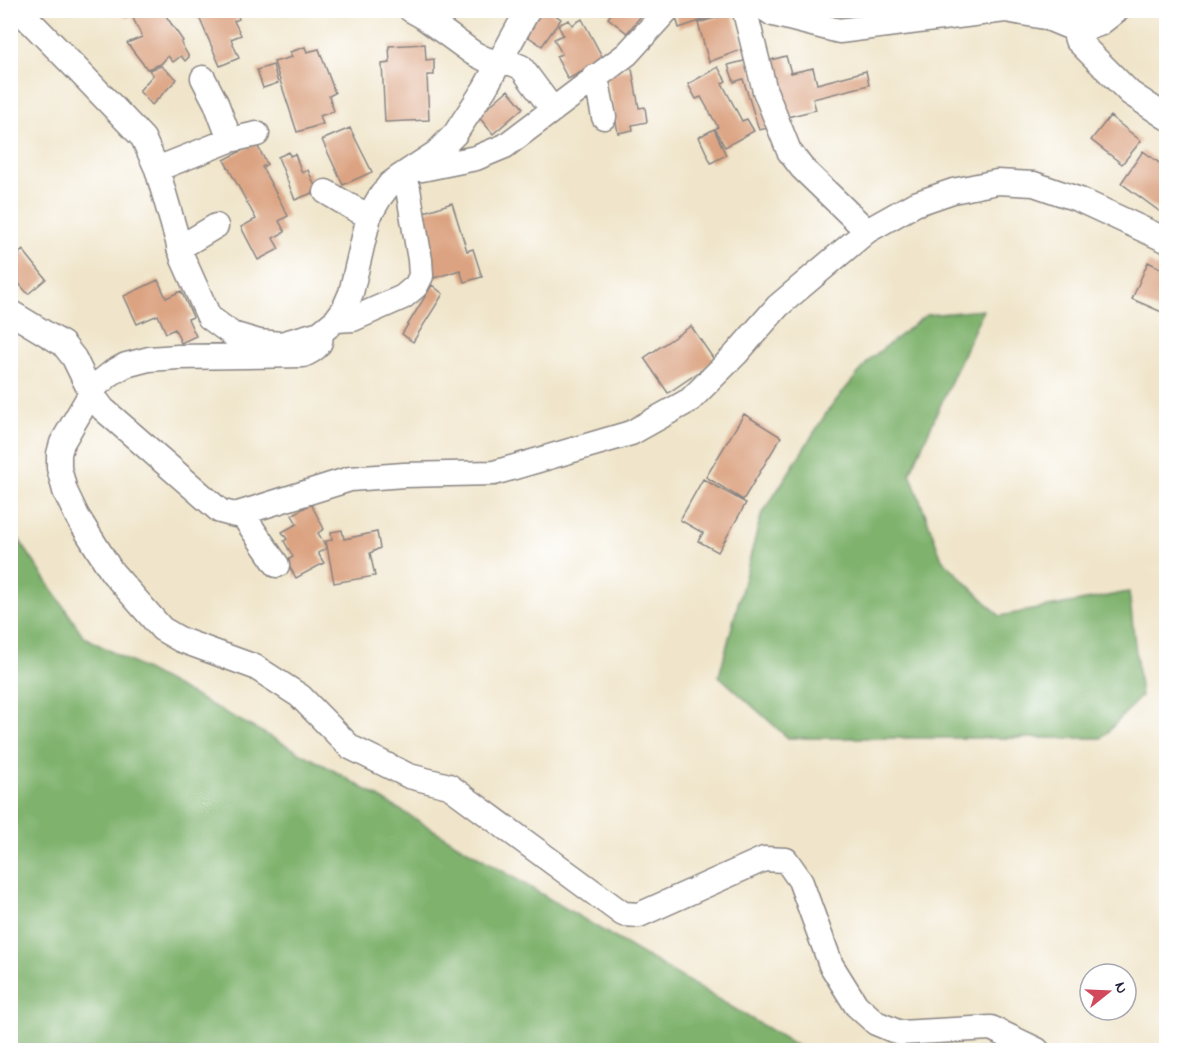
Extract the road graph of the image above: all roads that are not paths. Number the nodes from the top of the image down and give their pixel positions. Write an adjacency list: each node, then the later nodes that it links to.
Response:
1 (19, 10): 18 (street)
2 (411, 10): 10 (street)
3 (528, 10): 10 (street)
4 (667, 10): 12 (street)
5 (746, 10): 23 (street)
6 (767, 10): 7 (street)
7 (1006, 10): 9 (street)
8 (1117, 10): 9 (street)
9 (1074, 29): 15 (street)
10 (499, 63): 13 (street); 19 (street)
11 (203, 78): 17 (street)
12 (594, 78): 13 (street); 14 (street)
13 (553, 110): 19 (street)
14 (604, 117)
15 (1167, 117)
16 (256, 134): 17 (street)
17 (230, 140): 18 (street)
18 (157, 169): 25 (street)
19 (407, 172): 21 (street); 27 (street)
20 (326, 192): 21 (street)
21 (369, 216): 27 (street)
22 (216, 226): 25 (street)
23 (867, 231): 24 (street); 29 (street)
24 (1167, 240)
25 (179, 248): 27 (street)
26 (10, 312): 28 (street)
27 (328, 326): 28 (street)
28 (91, 393): 29 (street); 31 (street)
29 (242, 514): 30 (street)
30 (277, 565)
31 (1037, 1050)

